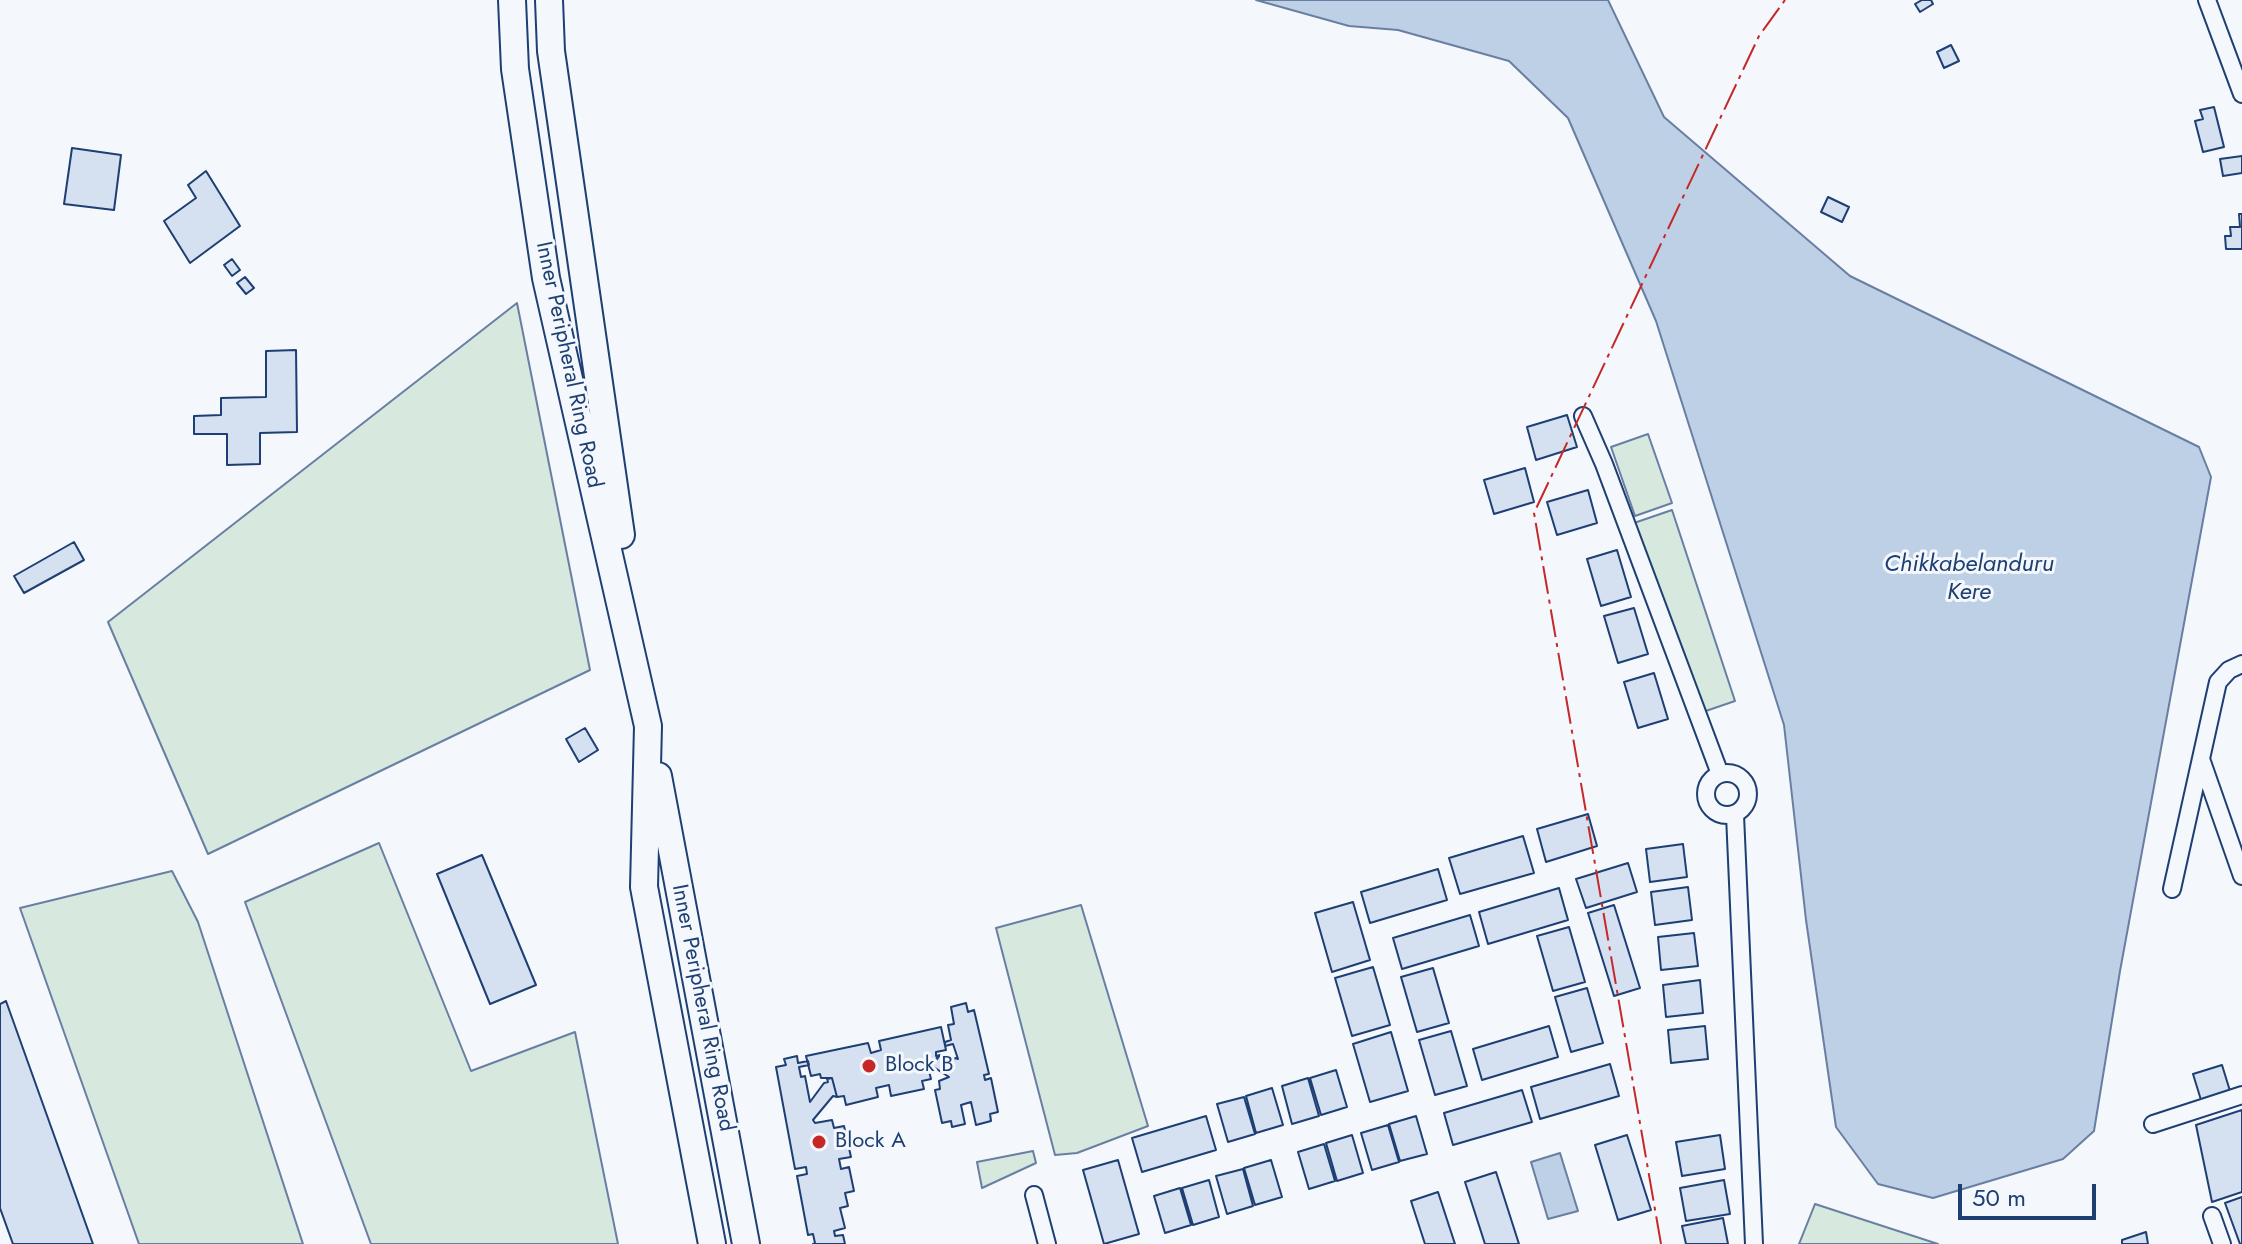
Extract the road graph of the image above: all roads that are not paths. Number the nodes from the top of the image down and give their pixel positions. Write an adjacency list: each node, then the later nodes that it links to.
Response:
1 (512, 0): 7 (main road, Inner Peripheral Ring Road)
2 (549, 0): 7 (main road, Inner Peripheral Ring Road)
3 (2207, 0): 4 (street)
4 (2242, 94)
5 (1583, 416): 9 (street)
6 (2242, 664): 8 (street)
7 (648, 726): 17 (main road, Inner Peripheral Ring Road); 18 (main road, Inner Peripheral Ring Road)
8 (2201, 758): 11 (street); 12 (street)
9 (1720, 774): 10 (street); 10 (street)
10 (1735, 815): 20 (street)
11 (2242, 876)
12 (2172, 889)
13 (2242, 1095): 14 (street)
14 (2153, 1124)
15 (1034, 1195): 19 (street)
16 (2212, 1216): 21 (street)
17 (712, 1244)
18 (746, 1244)
19 (1047, 1244)
20 (1754, 1244)
21 (2222, 1244)

